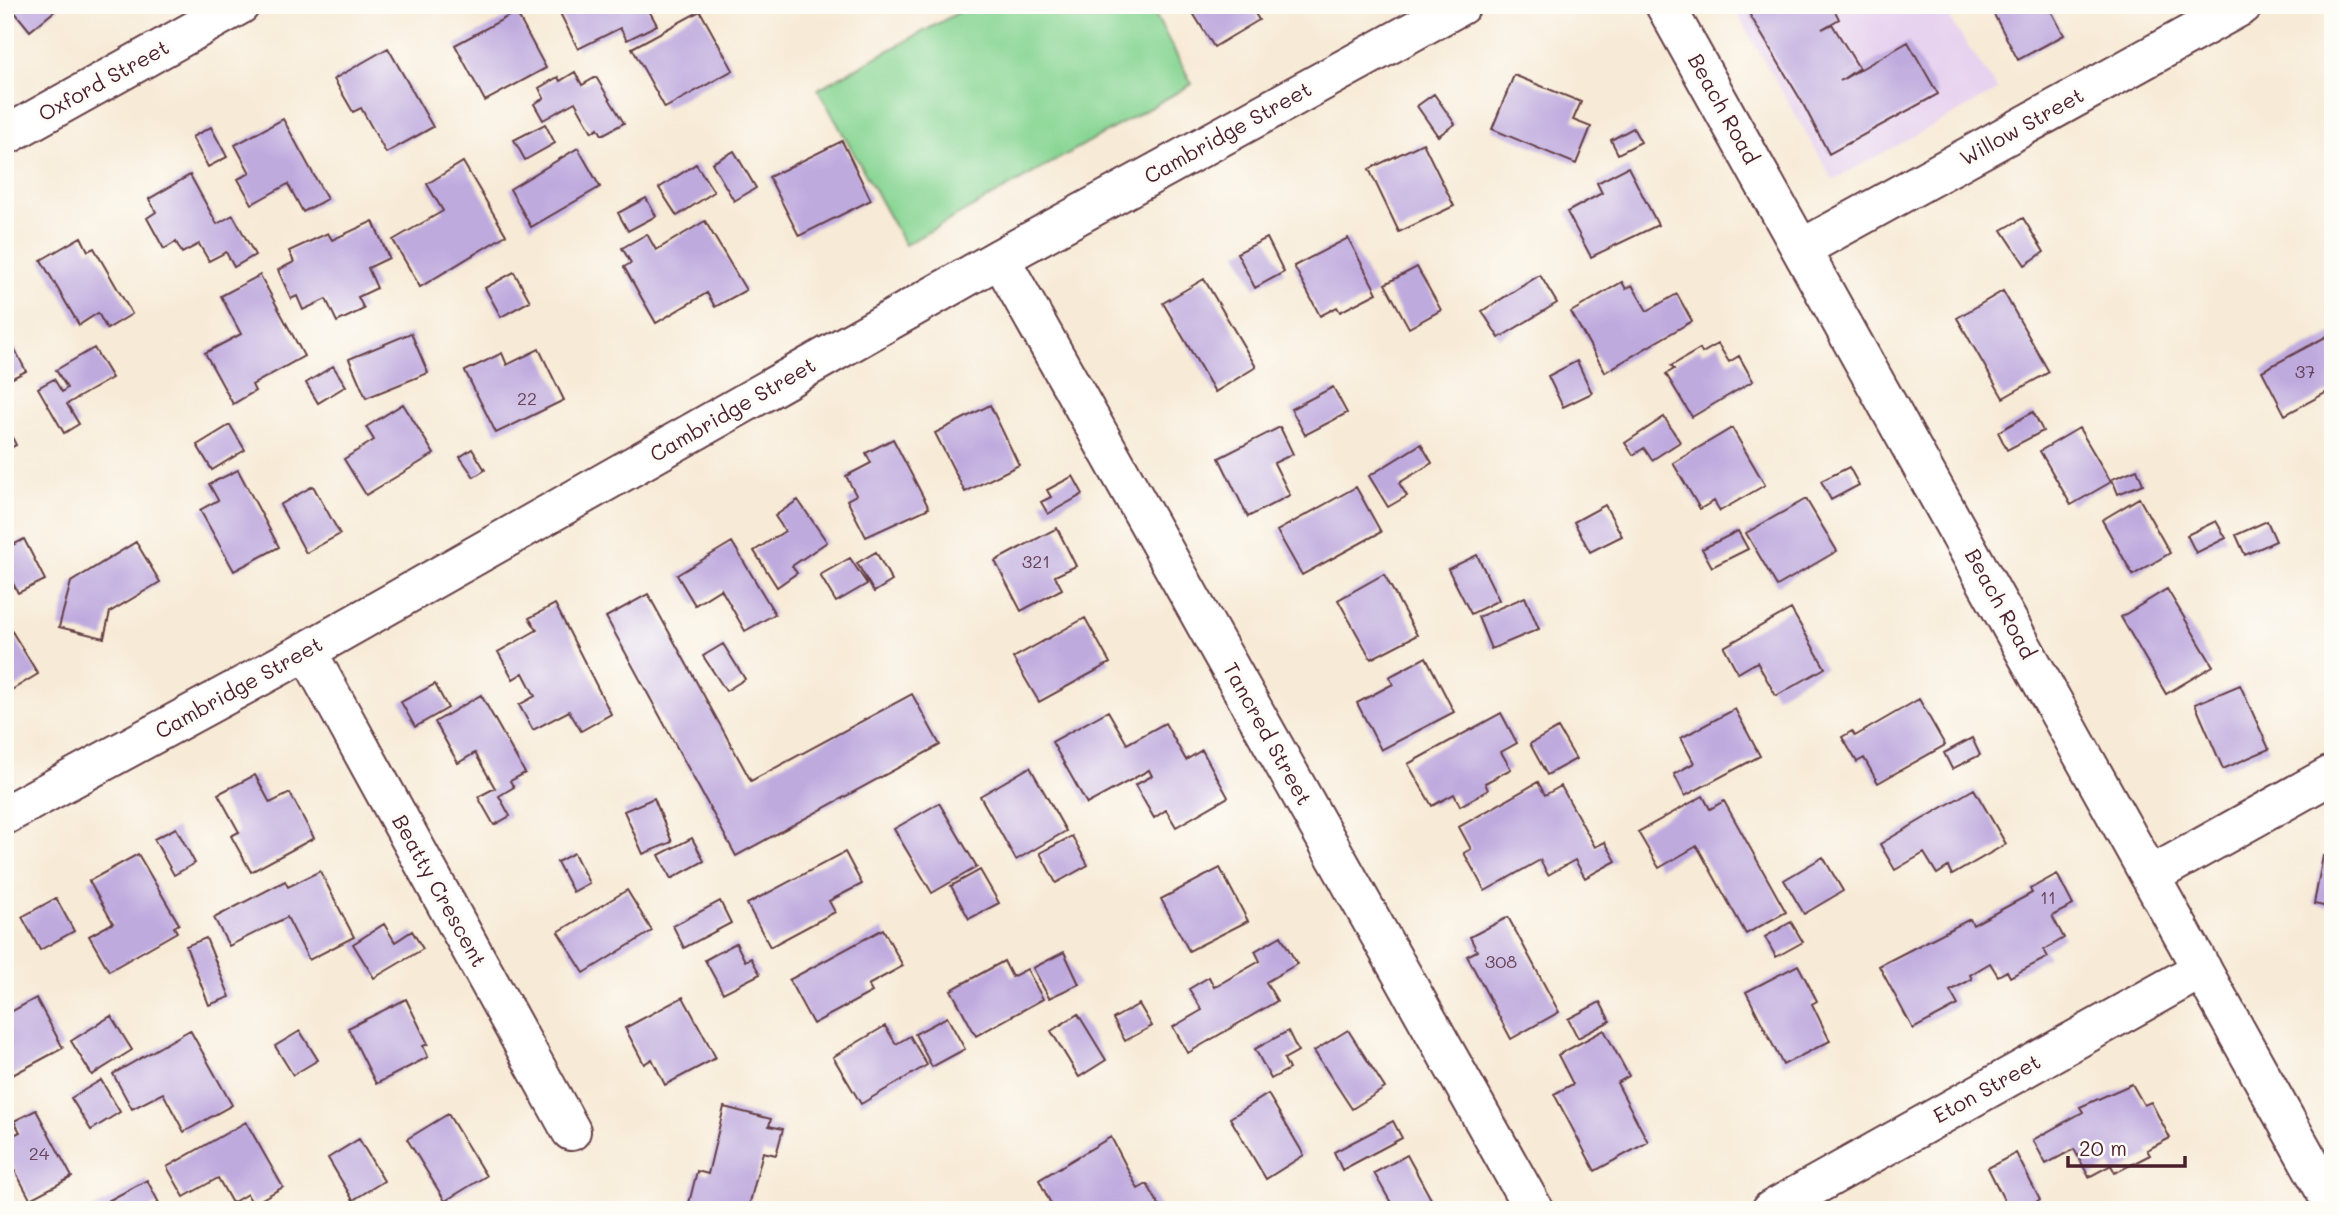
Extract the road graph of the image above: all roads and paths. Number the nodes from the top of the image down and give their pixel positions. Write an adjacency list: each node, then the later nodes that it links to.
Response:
1 (240, 5): 5 (street, Oxford Street)
2 (1461, 5): 7 (street, Cambridge Street)
3 (1665, 5): 6 (street, Beach Road)
4 (2243, 5): 6 (street, Willow Street)
5 (5, 136)
6 (1801, 249): 11 (street, Beach Road)
7 (1000, 258): 8 (street, Cambridge Street); 15 (street, Tancred Street)
8 (307, 651): 10 (street, Cambridge Street); 13 (street, Beatty Crescent)
9 (2333, 774): 11 (street)
10 (5, 815)
11 (2152, 875): 12 (street, Beach Road)
12 (2202, 969): 14 (street, Beach Road); 16 (street, Eton Street)
13 (571, 1131)
14 (2333, 1205)
15 (1534, 1210)
16 (1771, 1210)

